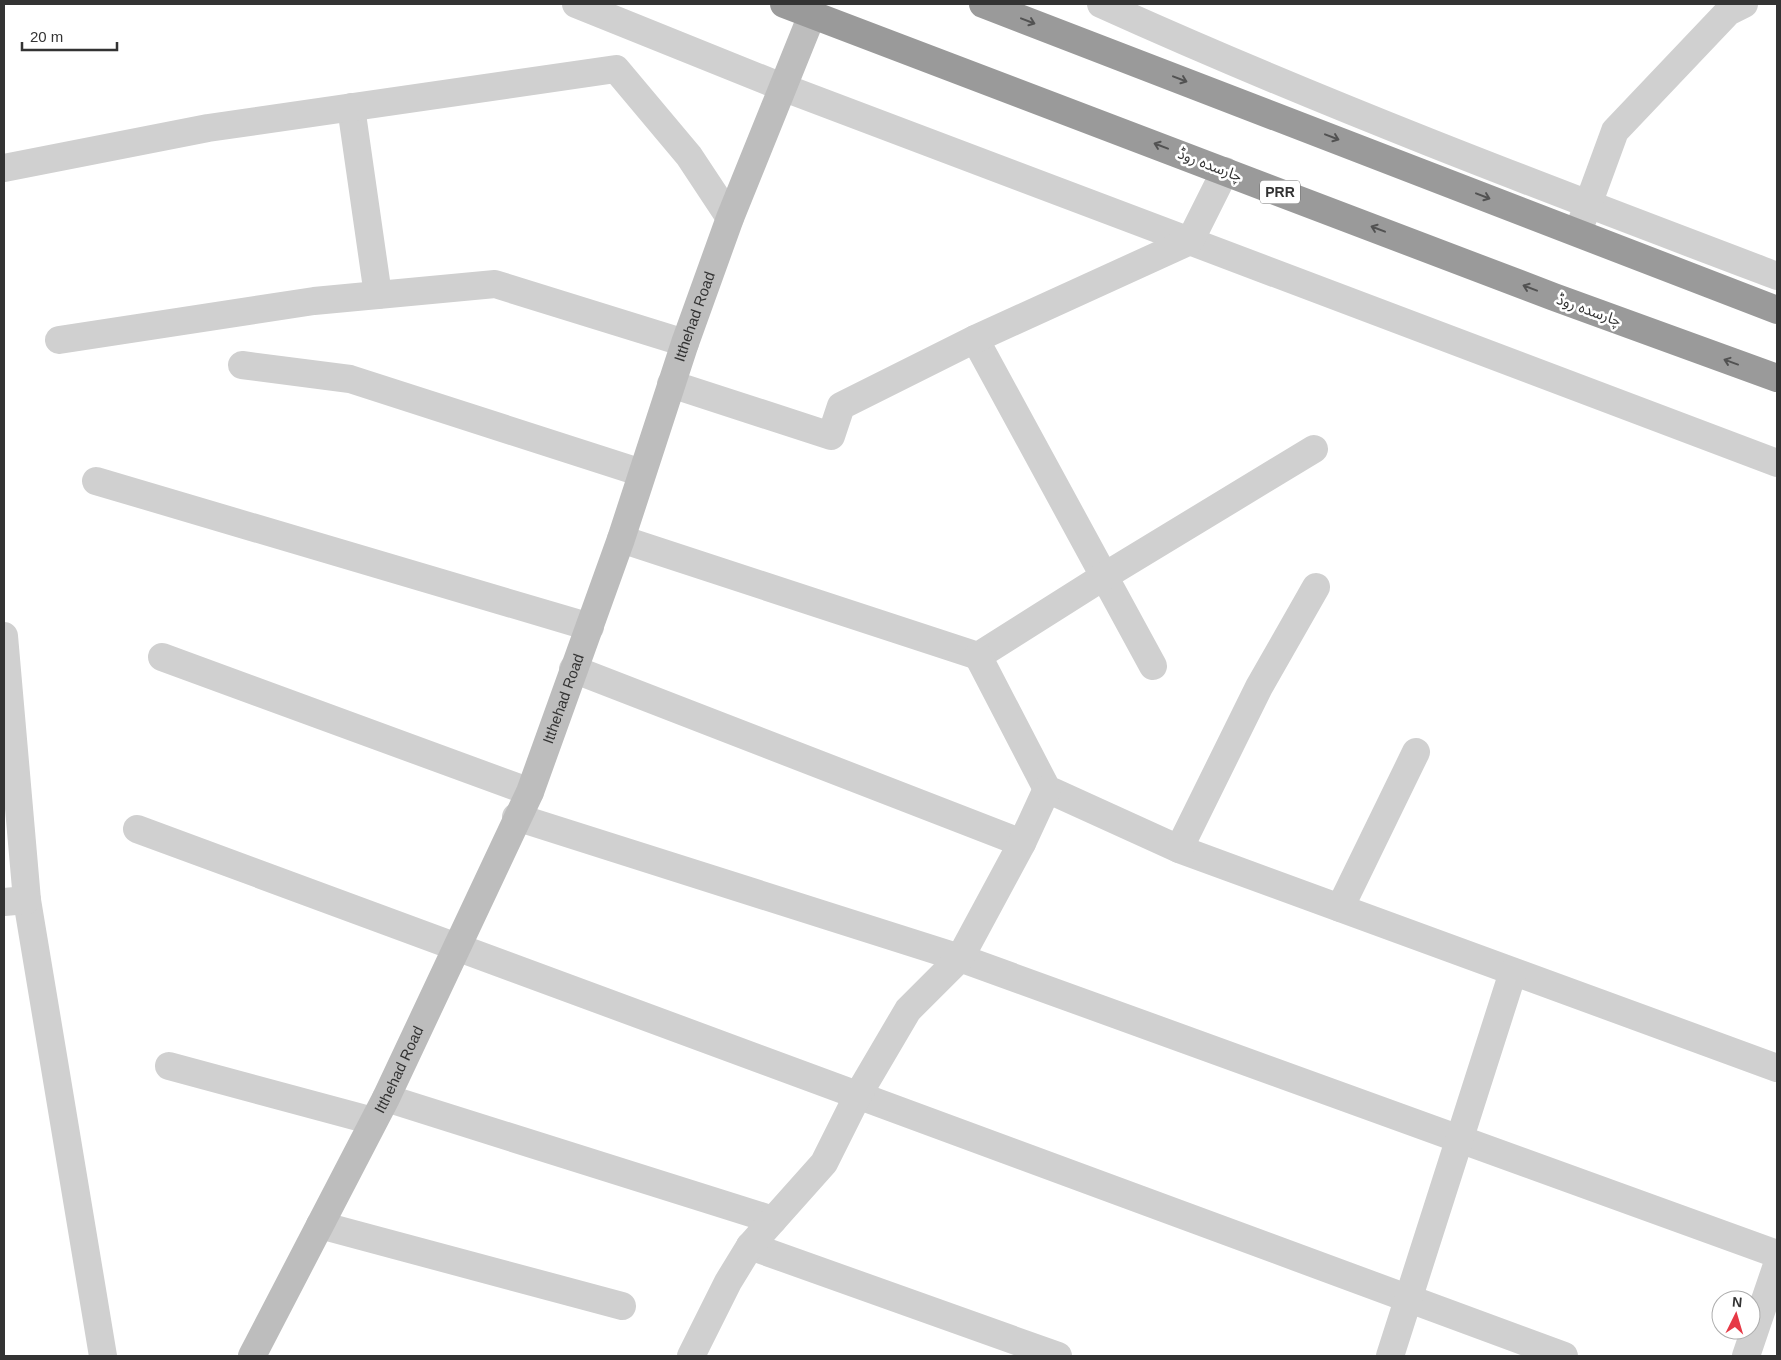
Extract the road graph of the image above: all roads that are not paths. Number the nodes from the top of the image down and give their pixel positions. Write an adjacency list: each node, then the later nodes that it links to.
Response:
1 (576, 4): 7 (street)
2 (784, 4): 6 (highway, چارسدہ روڈ / PRR)
3 (983, 4): 13 (highway, one-way to 13)
4 (1101, 4): 11 (street)
5 (1744, 4): 11 (street)
6 (812, 15): 7 (street, Itthehad Road); 10 (highway, چارسدہ روڈ / PRR, one-way to 6)
7 (782, 87): 12 (street, Itthehad Road); 14 (street)
8 (351, 108): 9 (street); 12 (street); 16 (street)
9 (4, 168)
10 (1225, 171): 14 (street); 22 (highway, چارسدہ روڈ / PRR, one-way to 10)
11 (1588, 204): 13 (street); 15 (street)
12 (730, 218): 20 (street, Itthehad Road)
13 (1578, 232): 17 (highway)
14 (1190, 241): 18 (street); 25 (street)
15 (1777, 276)
16 (378, 295): 19 (street); 20 (street)
17 (1777, 310)
18 (975, 339): 23 (street); 29 (street)
19 (59, 340)
20 (684, 343): 23 (street, Itthehad Road)
21 (242, 365): 26 (street)
22 (1777, 378)
23 (671, 384): 26 (street, Itthehad Road)
24 (1314, 448): 29 (street)
25 (1777, 463)
26 (642, 474): 28 (street, Itthehad Road)
27 (96, 482): 31 (street)
28 (621, 538): 31 (street, Itthehad Road); 33 (street)
29 (1103, 577): 33 (street); 35 (street)
30 (1316, 587): 43 (street)
31 (590, 627): 36 (street, Itthehad Road)
32 (4, 636): 44 (street)
33 (978, 656): 38 (street)
34 (162, 657): 39 (street)
35 (1153, 666)
36 (573, 669): 39 (street, Itthehad Road); 42 (street)
37 (1416, 752): 45 (street)
38 (1048, 789): 42 (street); 43 (street)
39 (530, 792): 40 (street, Itthehad Road)
40 (516, 818): 46 (street, Itthehad Road); 47 (street)
41 (137, 829): 46 (street)
42 (1022, 843): 47 (street)
43 (1179, 850): 45 (street)
44 (15, 901): 62 (street)
45 (1340, 908): 48 (street)
46 (456, 948): 51 (street); 52 (street, Itthehad Road)
47 (960, 958): 51 (street); 53 (street)
48 (1514, 972): 50 (street); 53 (street)
49 (169, 1066): 52 (street)
50 (1777, 1068)
51 (858, 1095): 54 (street); 59 (street)
52 (380, 1110): 54 (street); 55 (street, Itthehad Road)
53 (1460, 1139): 57 (street); 59 (street)
54 (773, 1220): 56 (street)
55 (320, 1225): 60 (street); 63 (street, Itthehad Road)
56 (750, 1246): 61 (street); 64 (street)
57 (1777, 1254)
58 (1777, 1265): 67 (street)
59 (1408, 1299): 65 (street); 66 (street)
60 (622, 1306)
61 (1042, 1353)
62 (103, 1356)
63 (252, 1356)
64 (691, 1356)
65 (1390, 1356)
66 (1564, 1356)
67 (1746, 1356)

